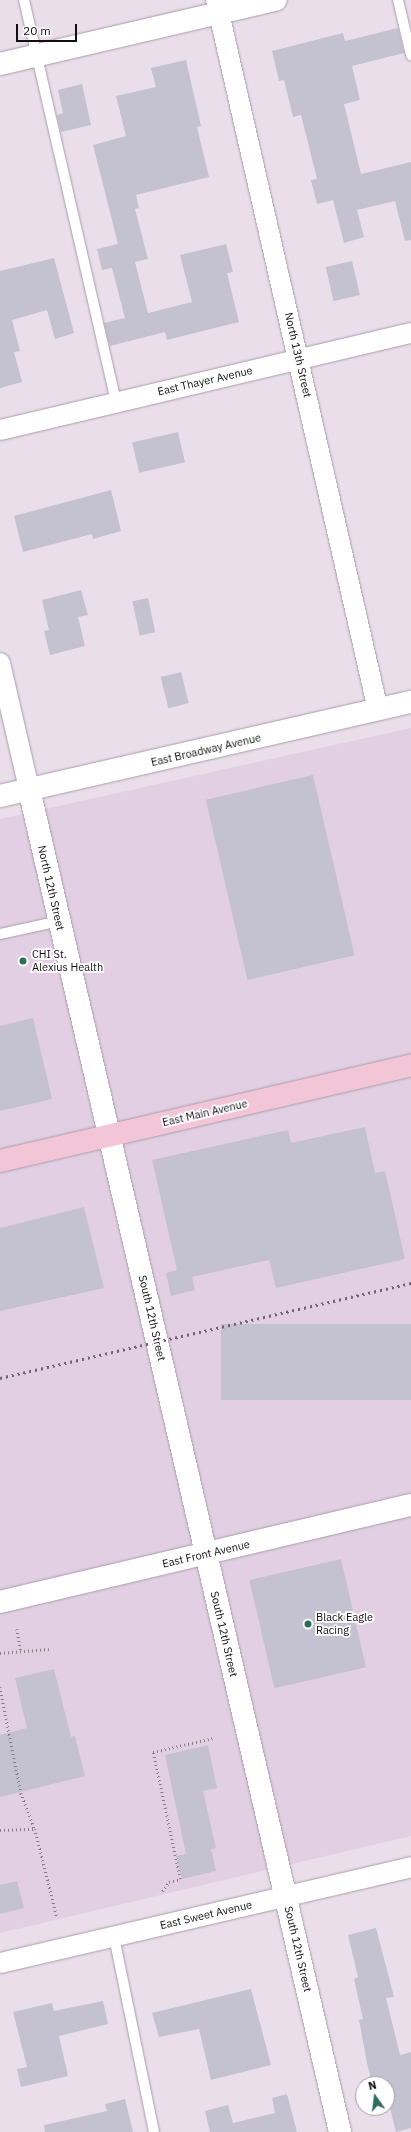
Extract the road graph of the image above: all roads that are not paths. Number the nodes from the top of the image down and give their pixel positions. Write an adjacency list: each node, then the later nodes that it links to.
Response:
1 (24, 0): 5 (lane)
2 (276, 0): 4 (street)
3 (398, 0): 6 (lane)
4 (218, 6): 5 (street); 9 (street, North 13th Street)
5 (37, 55): 7 (street); 10 (lane)
6 (411, 55)
7 (0, 64)
8 (411, 333): 9 (street, East Thayer Avenue)
9 (299, 359): 10 (street, East Thayer Avenue); 14 (street, North 13th Street)
10 (116, 403): 11 (street, East Thayer Avenue)
11 (0, 430)
12 (0, 663): 15 (street, North 12th Street)
13 (411, 702): 14 (street, East Broadway Avenue)
14 (378, 710): 15 (street, East Broadway Avenue)
15 (29, 789): 16 (street, East Broadway Avenue); 17 (street, North 12th Street)
16 (0, 796)
17 (59, 921): 18 (lane); 20 (street, North 12th Street)
18 (0, 934)
19 (411, 1065): 20 (main road, East Main Avenue)
20 (109, 1135): 21 (main road, East Main Avenue); 23 (street, South 12th Street)
21 (0, 1161)
22 (411, 1505): 23 (street, East Front Avenue)
23 (206, 1554): 24 (street, East Front Avenue); 26 (street, South 12th Street)
24 (0, 1602)
25 (411, 1868): 26 (street, East Sweet Avenue)
26 (286, 1896): 27 (street, East Sweet Avenue); 30 (street, South 12th Street)
27 (114, 1937): 28 (street, East Sweet Avenue); 29 (lane)
28 (0, 1963)
29 (154, 2132)
30 (340, 2132)

